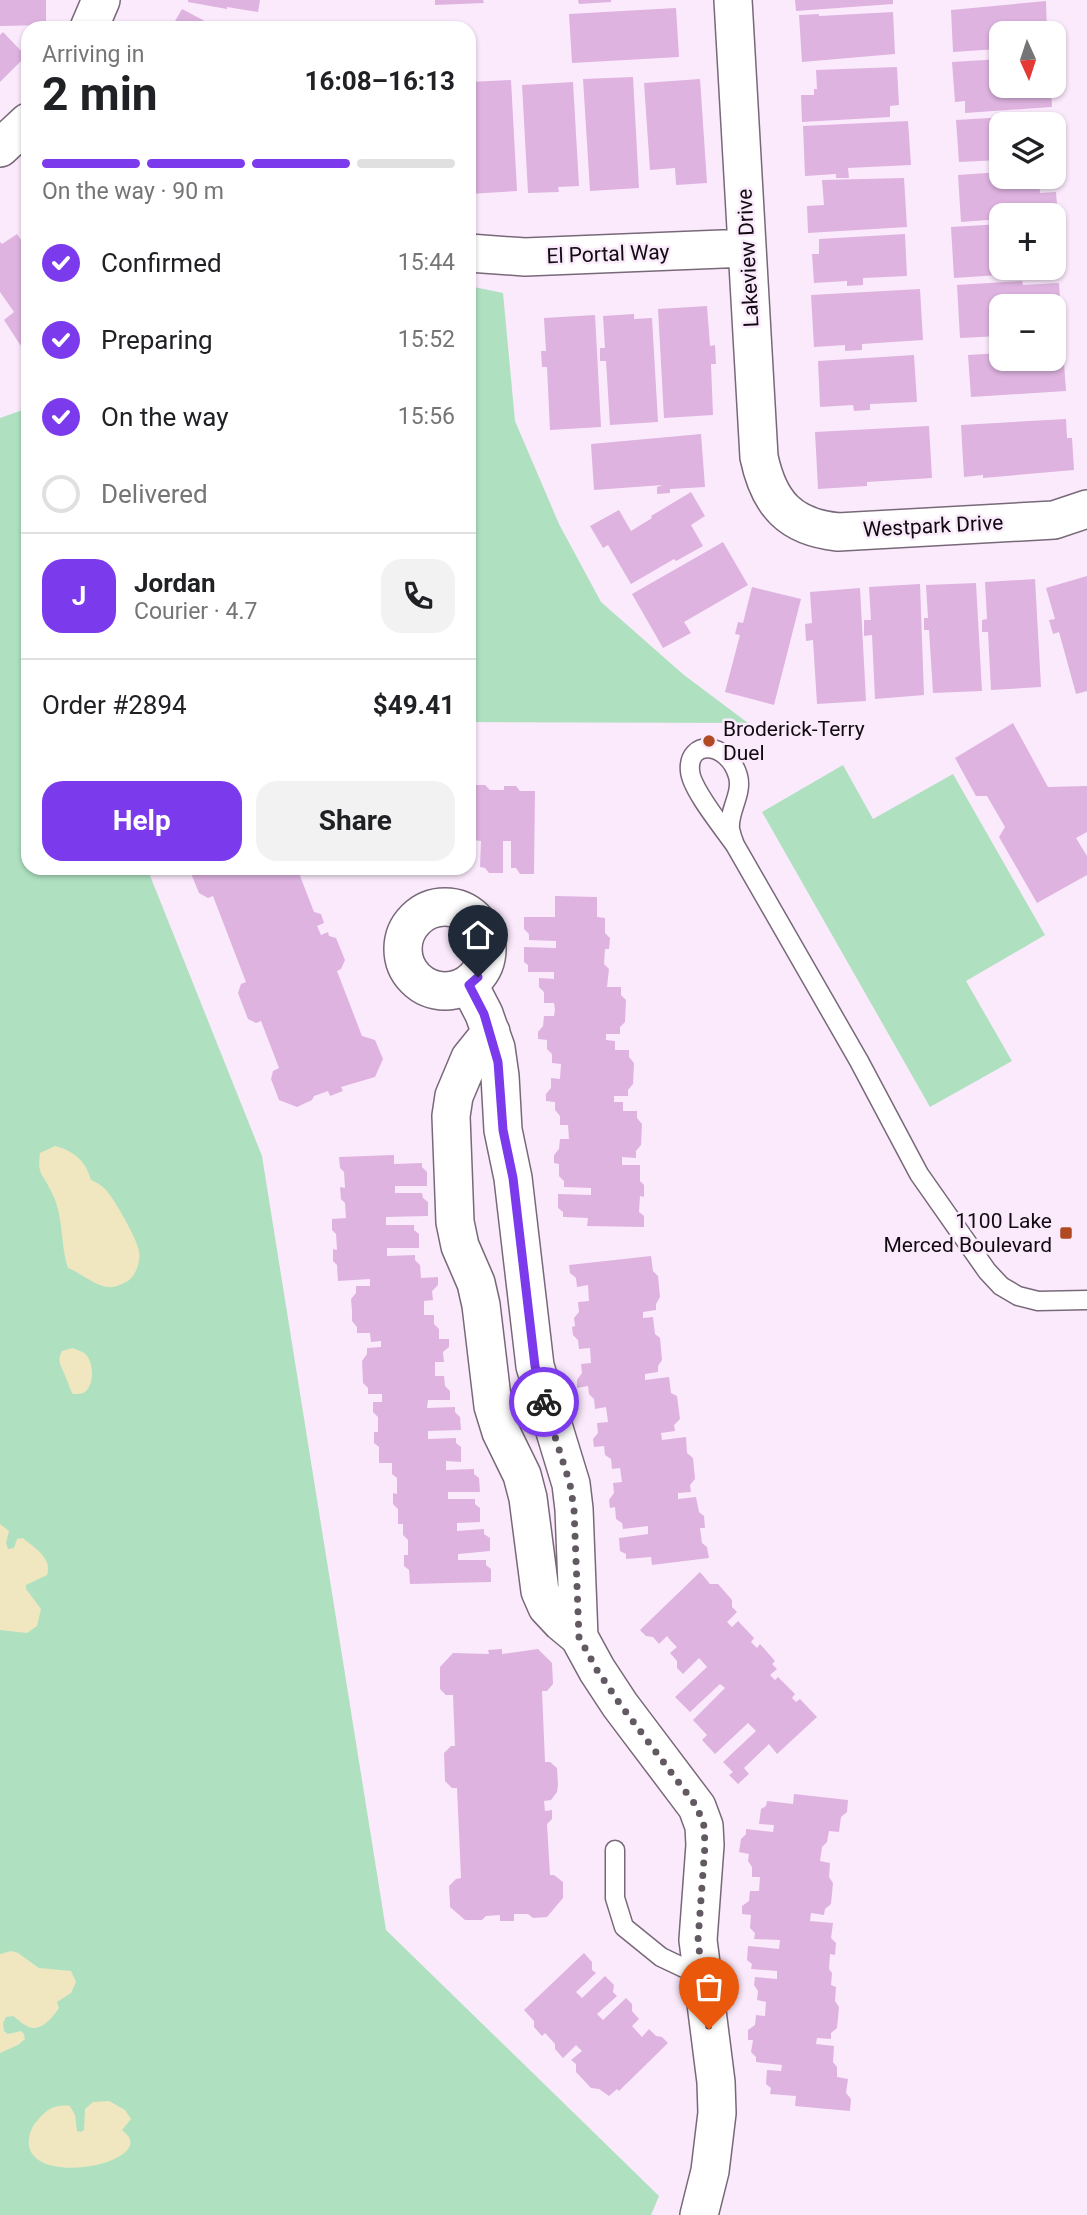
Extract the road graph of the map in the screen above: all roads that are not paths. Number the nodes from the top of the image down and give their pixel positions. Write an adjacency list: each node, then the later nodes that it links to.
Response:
1 (101, 0): 3 (street)
2 (733, 0): 6 (street, Lakeview Drive)
3 (92, 21)
4 (21, 128): 5 (street)
5 (0, 148)
6 (747, 248): 7 (street, El Portal Way); 9 (street, Lakeview Drive)
7 (476, 253)
8 (1087, 509): 9 (street, Westpark Drive)
9 (783, 510)
10 (735, 845): 10 (lane); 13 (lane)
11 (469, 985): 12 (street)
12 (491, 1032): 14 (street); 14 (street)
13 (1087, 1300)
14 (579, 1637): 16 (street)
15 (615, 1850): 16 (lane)
16 (702, 1976): 17 (street)
17 (699, 2215)

